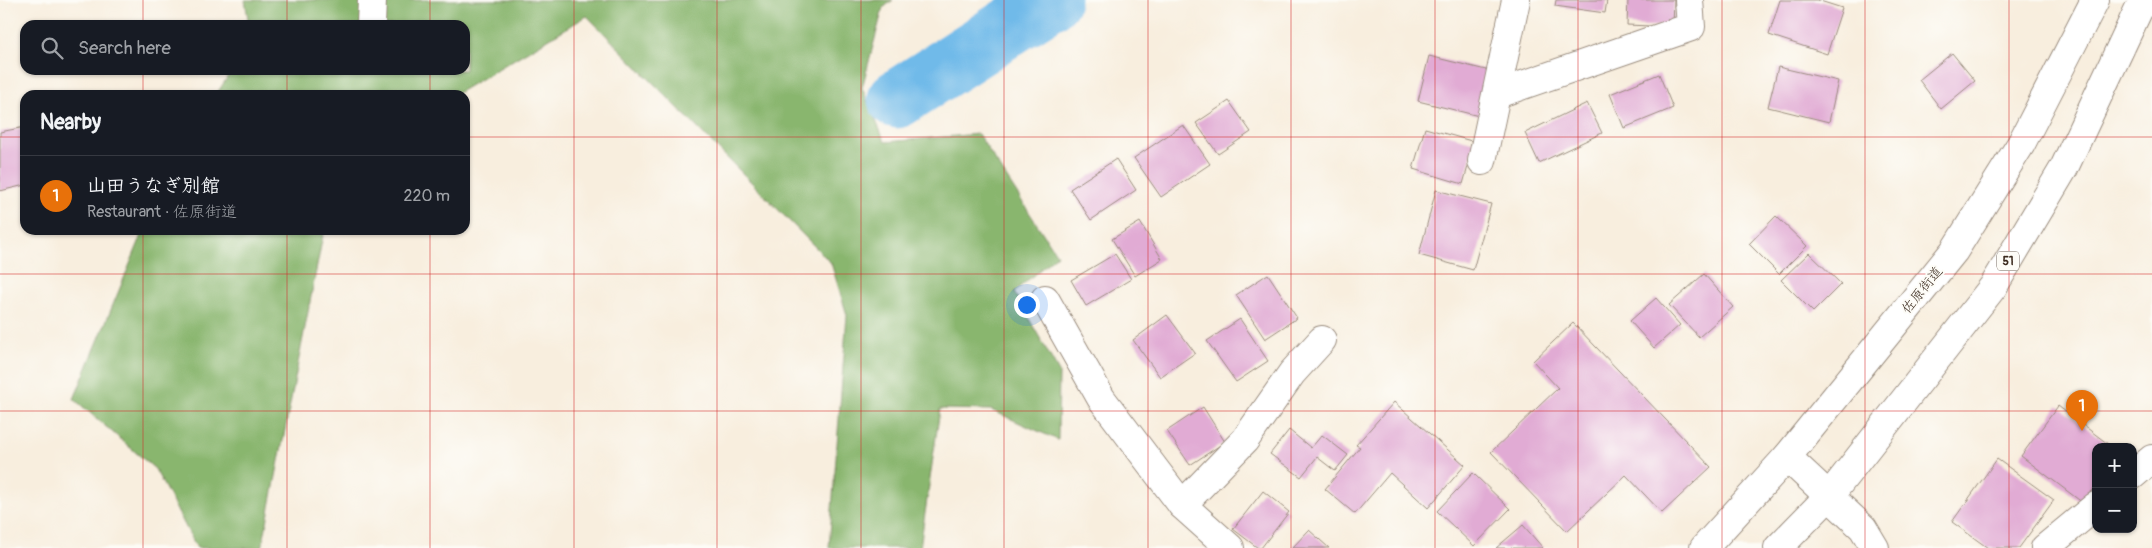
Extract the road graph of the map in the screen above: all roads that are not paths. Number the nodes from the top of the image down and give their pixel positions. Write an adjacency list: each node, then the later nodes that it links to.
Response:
1 (372, 0): 6 (main road)
2 (1516, 0): 7 (main road)
3 (1689, 0): 7 (main road)
4 (2094, 0): 11 (main road, 佐原街道)
5 (2143, 0): 14 (main road, 51)
6 (371, 20)
7 (1497, 94): 8 (main road)
8 (1482, 161)
9 (1045, 299): 15 (main road)
10 (1322, 340): 15 (main road)
11 (1788, 457): 14 (main road); 18 (main road, 佐原街道)
12 (2152, 459): 13 (main road)
13 (2137, 472)
14 (1830, 495): 19 (main road, 51); 20 (main road)
15 (1182, 505): 17 (main road)
16 (2092, 509): 21 (main road)
17 (1230, 548)
18 (1704, 548)
19 (1778, 548)
20 (1875, 548)
21 (2045, 548)

